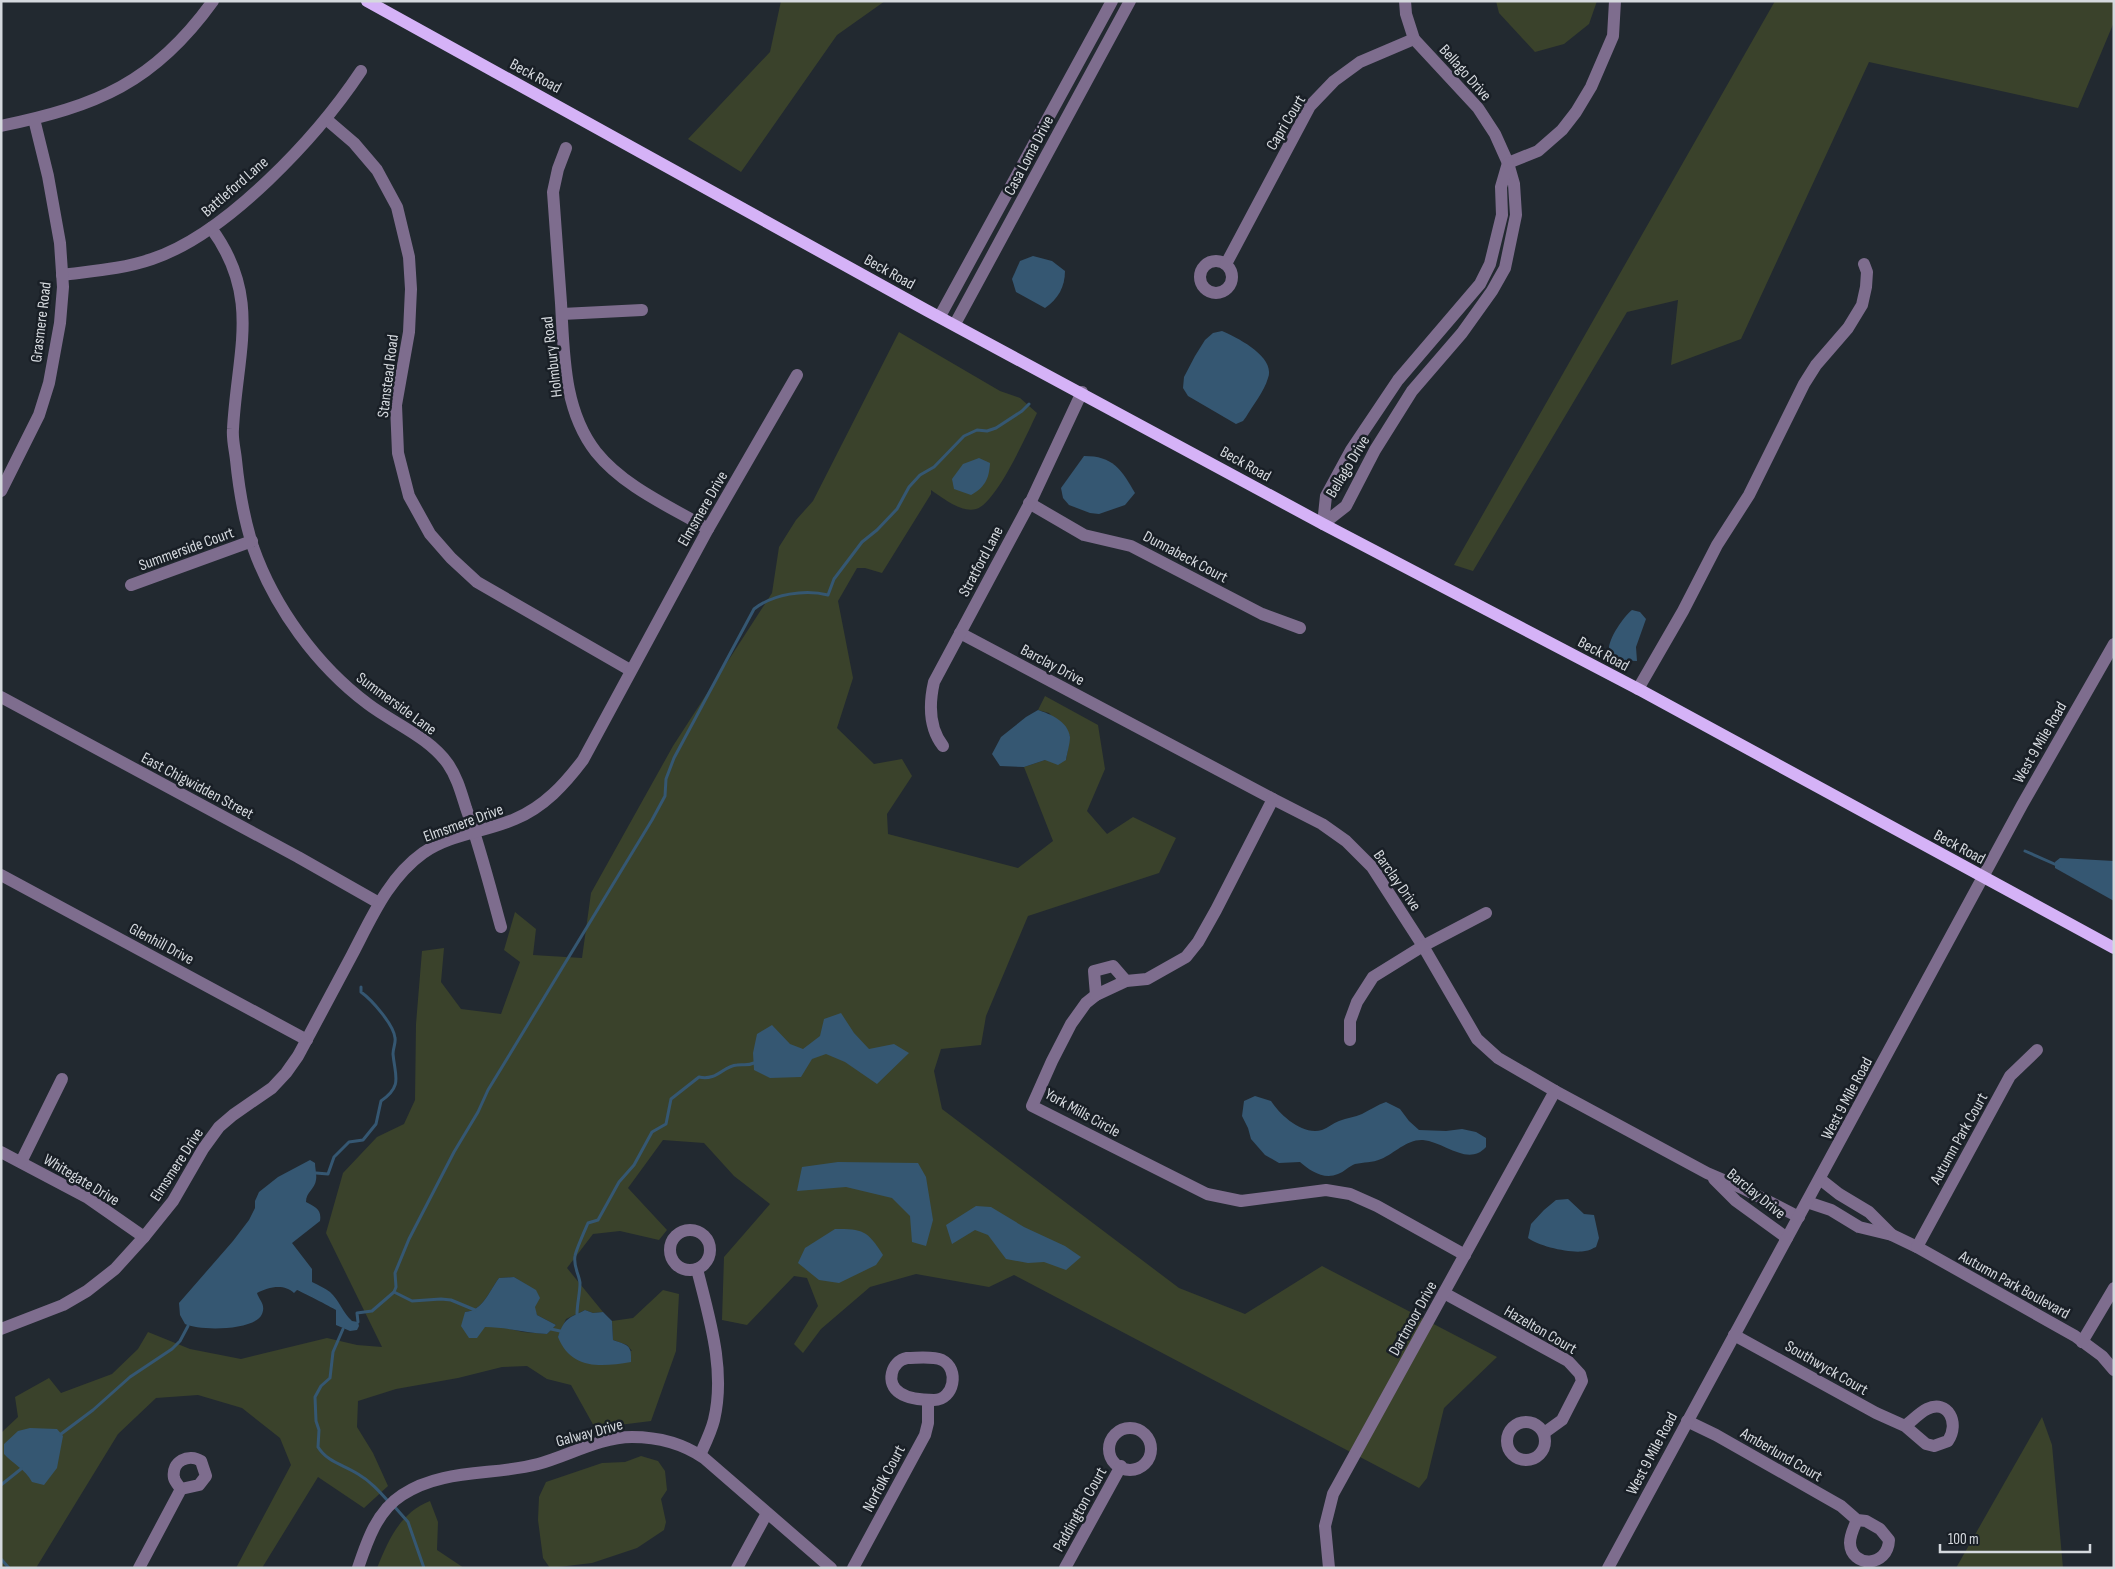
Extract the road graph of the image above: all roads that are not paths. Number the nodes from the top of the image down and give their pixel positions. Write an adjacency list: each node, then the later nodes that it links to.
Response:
1 (213, 1): 9 (street)
2 (367, 1): 20 (main road, Beck Road)
3 (1112, 1): 20 (street, Casa Loma Drive)
4 (1130, 1): 21 (street, Casa Loma Drive)
5 (1405, 1): 7 (street, Bellago Drive)
6 (1615, 1): 13 (street)
7 (1414, 39): 13 (street, Bellago Drive); 15 (street, Capri Court)
8 (361, 72): 10 (street, Battleford Lane)
9 (34, 118): 11 (street); 17 (street, Grasmere Road)
10 (326, 119): 14 (street, Battleford Lane); 33 (street, Stanstead Road)
11 (1, 126)
12 (566, 148): 19 (street, Holmbury Road)
13 (1508, 163): 26 (street, Bellago Drive); 26 (street, Bellago Drive)
14 (212, 228): 17 (street, Battleford Lane); 28 (street, Summerside Lane)
15 (1226, 264)
16 (1864, 264): 34 (street)
17 (62, 275): 24 (street, Grasmere Road)
18 (642, 310): 19 (street)
19 (562, 314): 27 (street, Holmbury Road)
20 (940, 316): 21 (main road, Beck Road)
21 (955, 324): 23 (main road, Beck Road)
22 (797, 375): 27 (street, Elmsmere Drive)
23 (1082, 392): 25 (street, Stratford Lane); 26 (main road, Beck Road)
24 (1, 491)
25 (1029, 504): 30 (street, Dunnabeck Court); 31 (street, Stratford Lane)
26 (1323, 524): 34 (main road, Beck Road)
27 (708, 529): 33 (street, Elmsmere Drive)
28 (252, 541): 29 (street, Summerside Court); 38 (street, Summerside Lane)
29 (131, 585)
30 (1300, 628)
31 (960, 633): 36 (street, Stratford Lane); 37 (street, Barclay Drive)
32 (2114, 644): 40 (street, West 9 Mile Road)
33 (630, 670): 38 (street, Elmsmere Drive)
34 (1638, 689): 40 (main road, Beck Road)
35 (1, 697): 41 (street, East Chigwidden Street)
36 (943, 746)
37 (1273, 799): 44 (street, Barclay Drive); 46 (street, York Mills Circle)
38 (475, 832): 41 (street, Elmsmere Drive); 43 (street, Summerside Lane)
39 (1, 875): 48 (street, Glenhill Drive)
40 (1983, 876): 45 (main road, Beck Road); 56 (street, West 9 Mile Road)
41 (379, 903): 48 (street, Elmsmere Drive)
42 (1486, 913): 44 (street)
43 (501, 927)
44 (1423, 946): 49 (street); 52 (street, Barclay Drive)
45 (2114, 948)
46 (1126, 981): 47 (street, York Mills Circle); 47 (street)
47 (1096, 995): 63 (street, York Mills Circle)
48 (307, 1040): 60 (street, Elmsmere Drive)
49 (1350, 1040)
50 (2037, 1050): 62 (street, Autumn Park Court)
51 (62, 1079): 54 (street)
52 (1554, 1091): 55 (street, Barclay Drive); 63 (street, Dartmoor Drive)
53 (1, 1152): 54 (street, Whitegate Drive)
54 (21, 1162): 60 (street, Whitegate Drive)
55 (1706, 1173): 58 (street, Barclay Drive); 61 (street, Barclay Drive)
56 (1820, 1179): 57 (street, West 9 Mile Road); 59 (street, Autumn Park Boulevard)
57 (1807, 1202): 58 (street, West 9 Mile Road); 59 (street, Autumn Park Boulevard)
58 (1799, 1217): 61 (street, West 9 Mile Road)
59 (1892, 1235): 62 (street, Autumn Park Boulevard)
60 (144, 1238): 67 (street, Elmsmere Drive)
61 (1787, 1238): 68 (street, West 9 Mile Road)
62 (1917, 1247): 69 (street, Autumn Park Boulevard)
63 (1465, 1255): 66 (street, Dartmoor Drive)
64 (697, 1269): 75 (street)
65 (2114, 1288): 69 (street)
66 (1444, 1293): 74 (street, Hazelton Court); 86 (street, Dartmoor Drive)
67 (1, 1329)
68 (1734, 1335): 72 (street, West 9 Mile Road); 73 (street, Southwyck Court)
69 (2082, 1342): 70 (street, Autumn Park Boulevard)
70 (2114, 1370)
71 (928, 1400): 71 (street); 84 (street, Norfolk Court)
72 (1687, 1421): 79 (street, Amberlund Court); 87 (street, West 9 Mile Road)
73 (1904, 1426)
74 (1544, 1433)
75 (700, 1455): 78 (street, Galway Drive); 81 (street, Galway Drive)
76 (1120, 1466): 85 (street, Paddington Court)
77 (181, 1489): 80 (street)
78 (767, 1513): 82 (street); 83 (street, Galway Drive)
79 (1857, 1520)
80 (139, 1568)
81 (358, 1568)
82 (737, 1568)
83 (831, 1568)
84 (853, 1568)
85 (1065, 1568)
86 (1329, 1568)
87 (1608, 1568)

